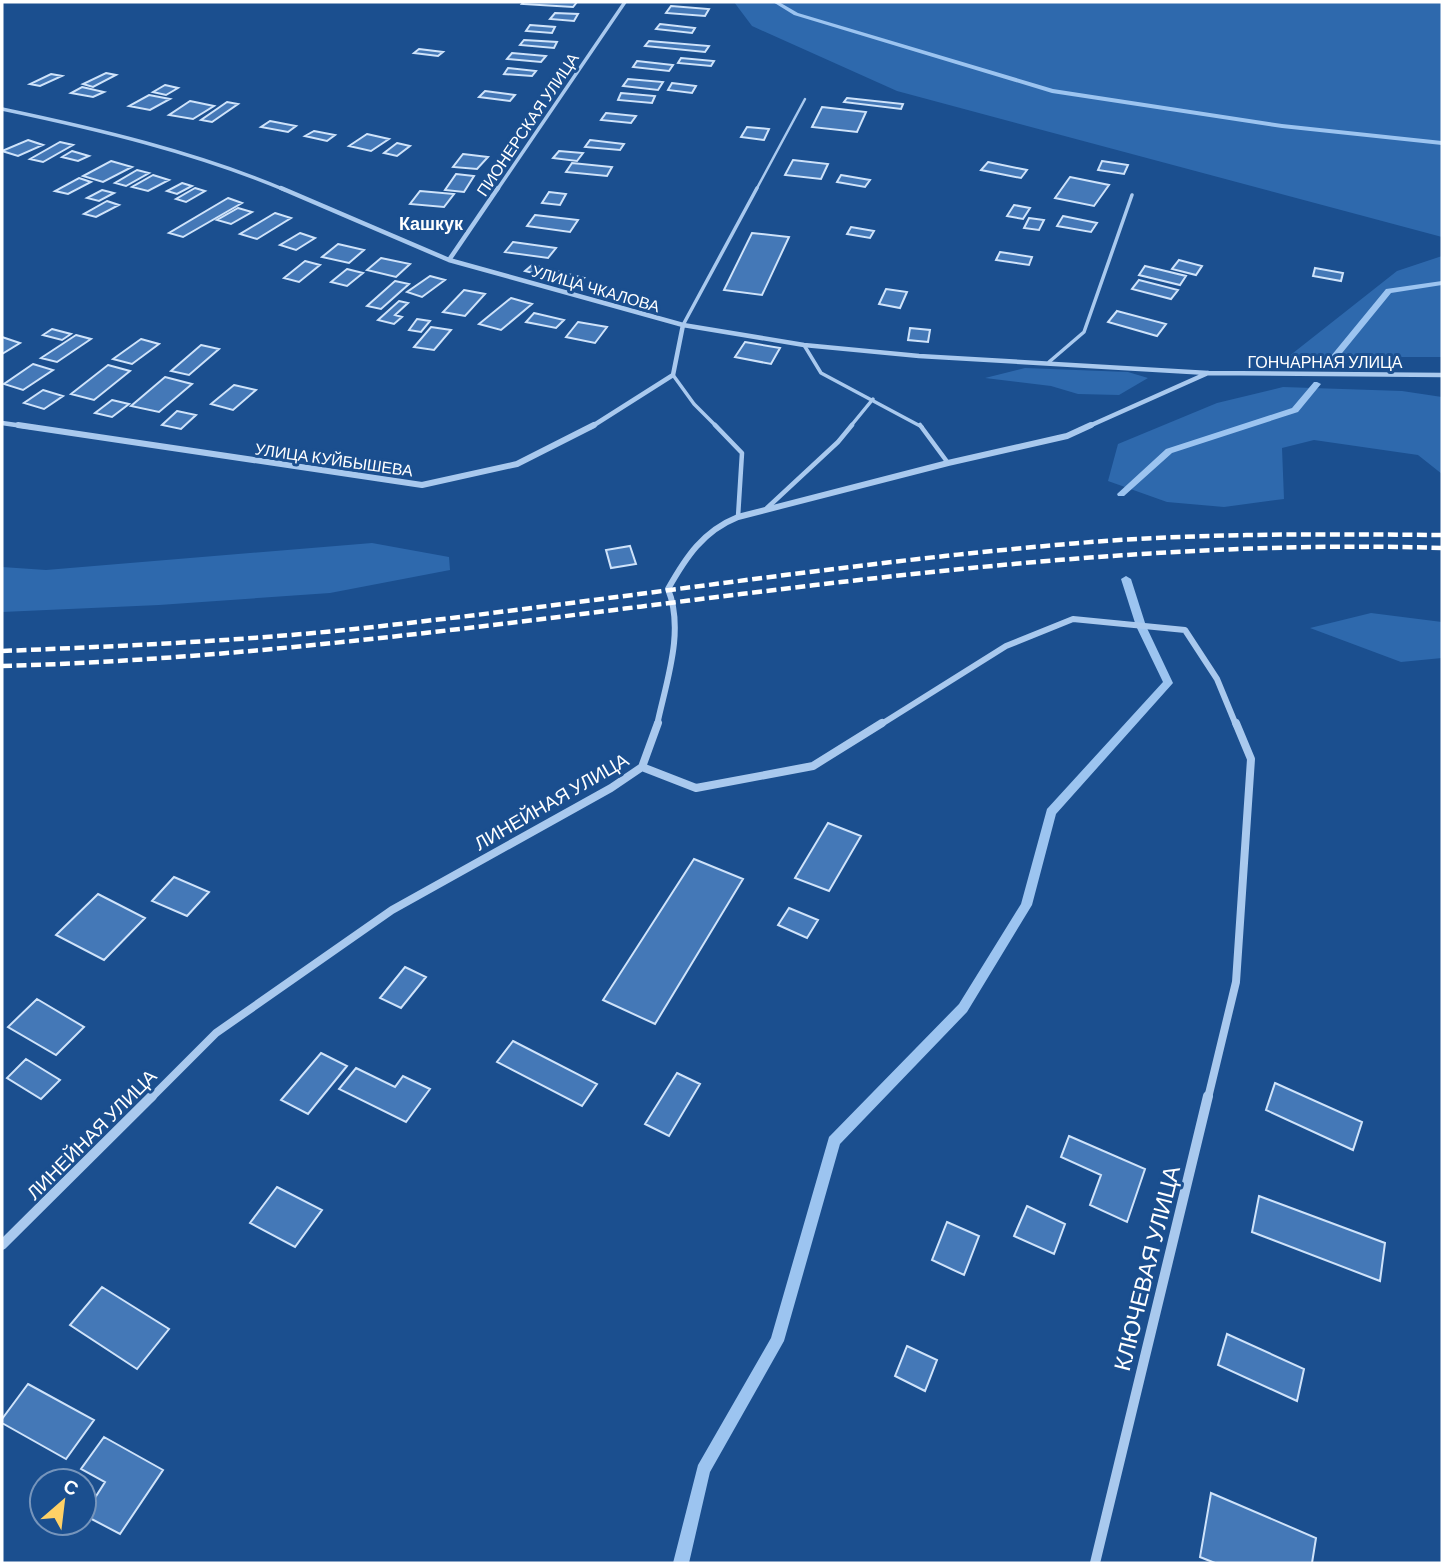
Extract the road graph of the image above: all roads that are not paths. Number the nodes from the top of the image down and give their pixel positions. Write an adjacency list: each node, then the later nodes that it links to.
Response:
1 (625, 2): 5 (street, ПИОНЕРСКАЯ УЛИЦА)
2 (805, 99): 6 (lane)
3 (2, 109): 5 (street, УЛИЦА ЧКАЛОВА)
4 (1132, 195): 8 (lane)
5 (449, 260): 6 (street, УЛИЦА ЧКАЛОВА)
6 (683, 325): 7 (street, УЛИЦА ЧКАЛОВА); 10 (street)
7 (804, 345): 8 (street, УЛИЦА ЧКАЛОВА); 12 (lane)
8 (1049, 362): 9 (street, УЛИЦА ЧКАЛОВА)
9 (1208, 373): 11 (street, ГОНЧАРНАЯ УЛИЦА); 14 (street, ЛИНЕЙНАЯ УЛИЦА)
10 (673, 375): 13 (street, УЛИЦА КУЙБЫШЕВА); 16 (lane)
11 (1442, 375)
12 (873, 399): 14 (lane); 15 (lane)
13 (2, 423)
14 (948, 463): 15 (street, ЛИНЕЙНАЯ УЛИЦА)
15 (767, 508): 16 (street, ЛИНЕЙНАЯ УЛИЦА)
16 (738, 517): 17 (street, ЛИНЕЙНАЯ УЛИЦА)
17 (642, 767): 18 (street, ЛИНЕЙНАЯ УЛИЦА); 19 (street, КЛЮЧЕВАЯ УЛИЦА)
18 (2, 1245)
19 (1094, 1563)

